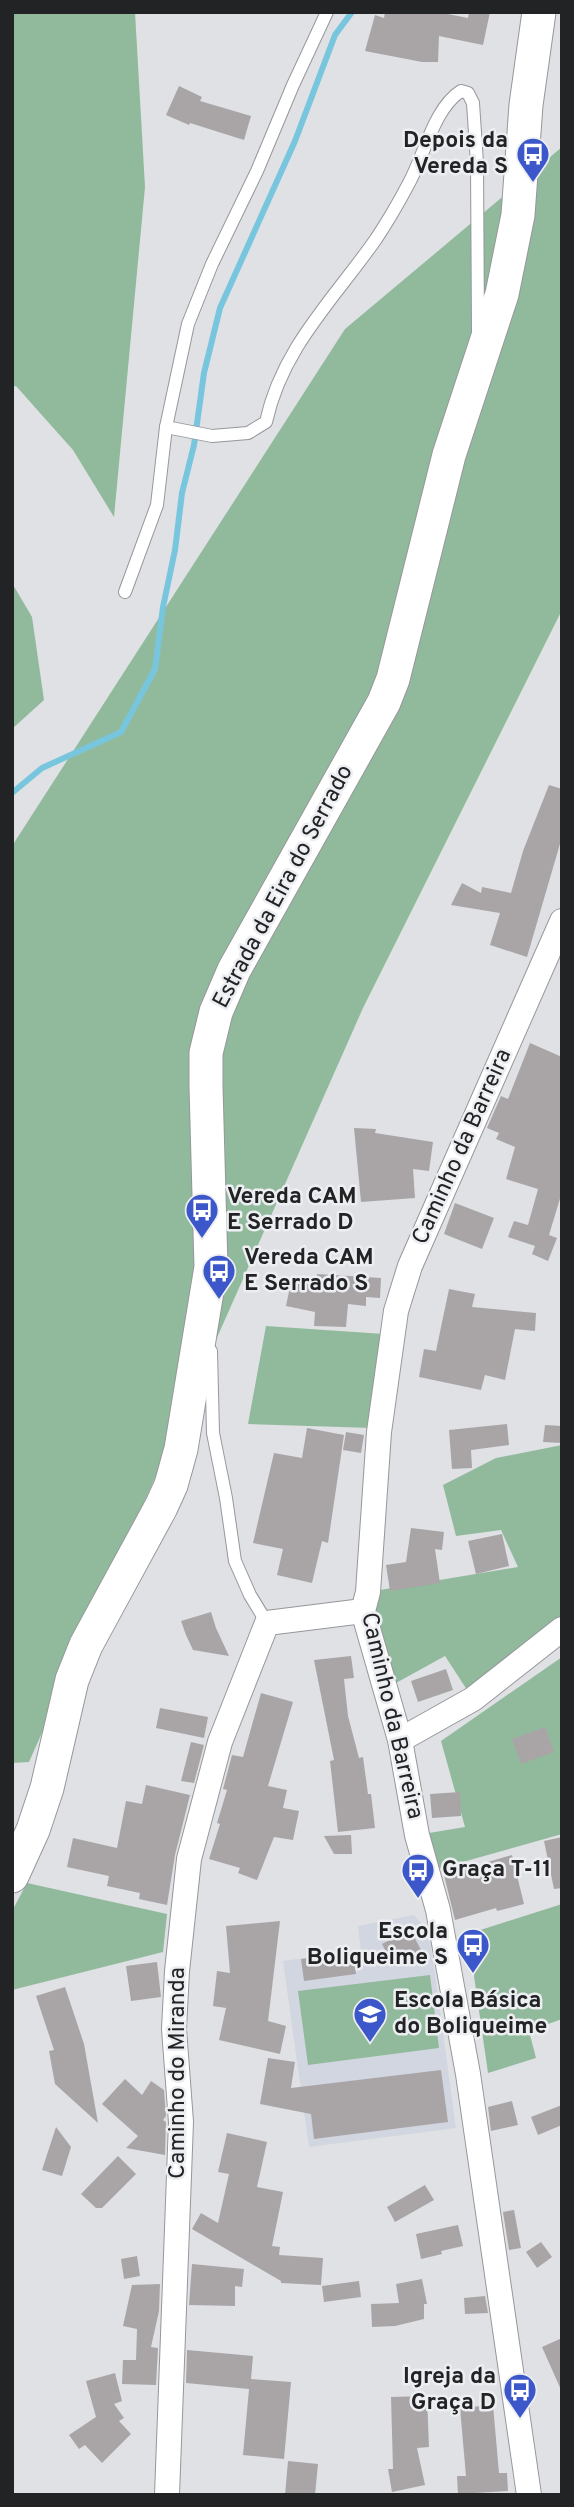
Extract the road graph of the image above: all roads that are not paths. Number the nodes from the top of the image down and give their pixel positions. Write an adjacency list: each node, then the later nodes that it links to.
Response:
1 (327, 12): 4 (lane)
2 (539, 12): 3 (main road, Estrada da Eira do Serrado)
3 (478, 369): 4 (lane); 7 (main road, Estrada da Eira do Serrado)
4 (171, 429): 5 (lane)
5 (125, 592)
6 (562, 921): 8 (street, Caminho da Barreira)
7 (201, 1333): 9 (lane); 12 (main road, Estrada da Eira do Serrado)
8 (363, 1611): 9 (street); 11 (street, Caminho da Barreira)
9 (267, 1623): 13 (street, Caminho do Miranda)
10 (562, 1629): 11 (street)
11 (400, 1740): 14 (street, Caminho da Barreira)
12 (12, 1876)
13 (167, 2495)
14 (529, 2495)

